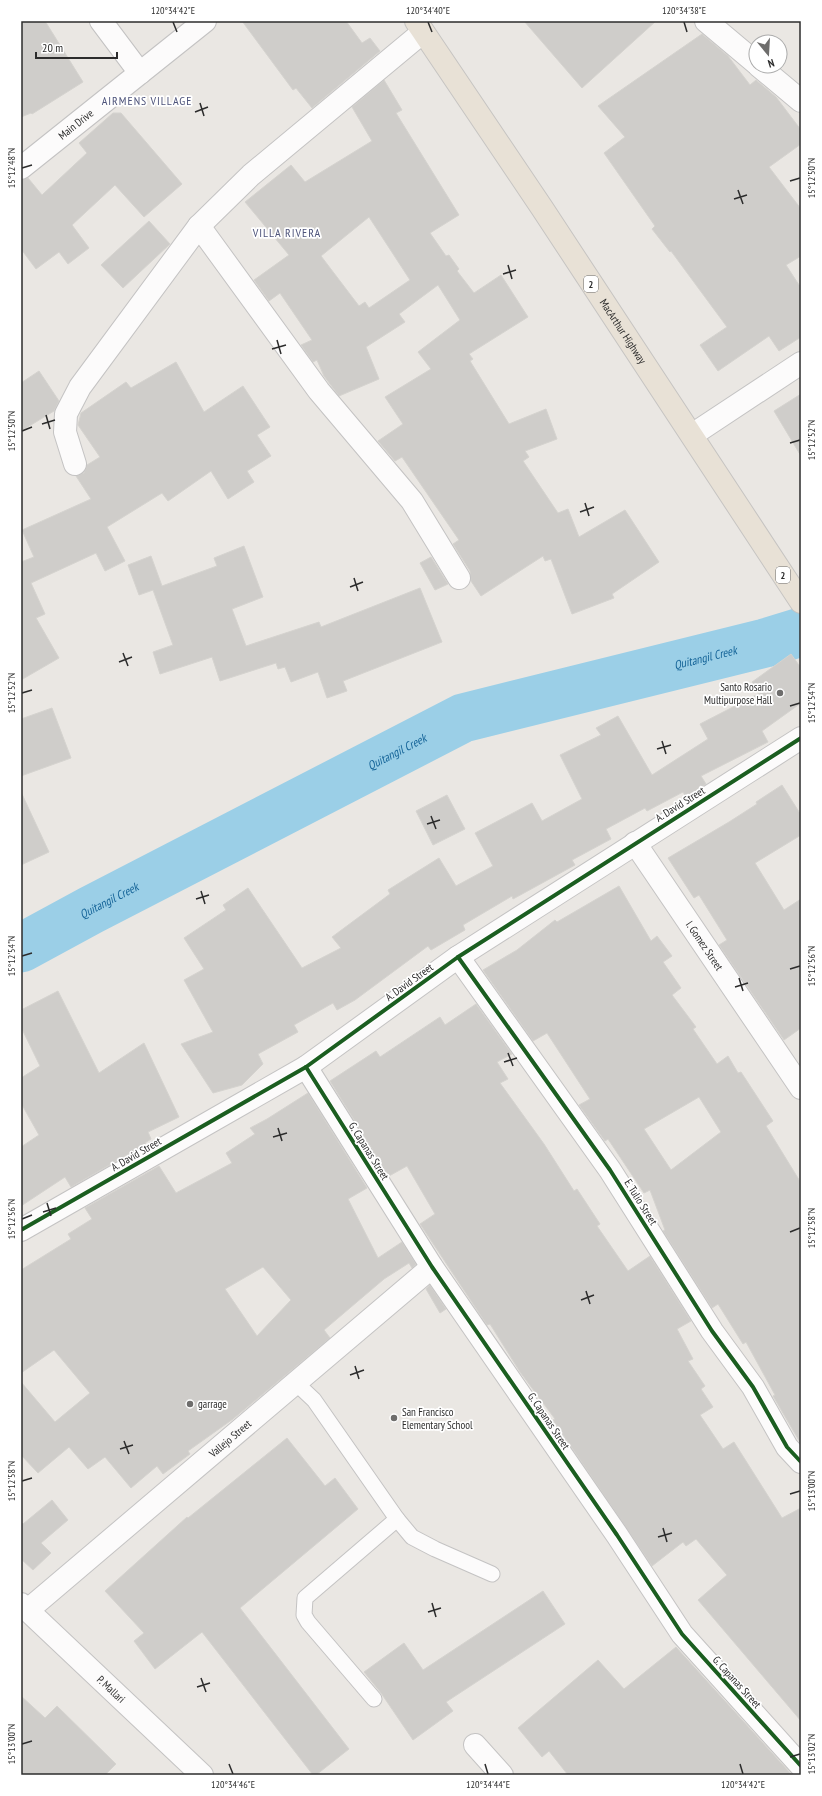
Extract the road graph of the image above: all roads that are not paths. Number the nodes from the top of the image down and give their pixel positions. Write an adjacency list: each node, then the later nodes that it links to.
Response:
1 (101, 21): 6 (street)
2 (205, 21): 6 (street, Main Drive)
3 (706, 21): 5 (street)
4 (420, 26): 10 (street); 12 (highway, MacArthur Highway / 2)
5 (748, 56)
6 (140, 73): 9 (street, Main Drive)
7 (769, 74): 8 (street)
8 (801, 101)
9 (21, 168)
10 (199, 226): 13 (street); 14 (street)
11 (801, 363): 12 (street)
12 (692, 436): 15 (highway, MacArthur Highway / 2)
13 (75, 464)
14 (459, 578)
15 (801, 602)
16 (801, 738): 17 (street, A. David Street)
17 (636, 843): 18 (street, A. David Street); 20 (street, I. Gomez Street)
18 (458, 957): 19 (street, A. David Street); 24 (street, E. Tulio Street)
19 (306, 1067): 21 (street, A. David Street); 22 (street, G. Capanas Street)
20 (801, 1088)
21 (21, 1230)
22 (432, 1267): 23 (street, Vallejo Street); 30 (street, G. Capanas Street)
23 (296, 1383): 25 (lane); 27 (street, Vallejo Street)
24 (801, 1462)
25 (397, 1519): 26 (lane); 28 (lane)
26 (492, 1574)
27 (24, 1607): 31 (street, P. Mallari)
28 (374, 1699)
29 (475, 1745): 32 (street)
30 (801, 1766)
31 (202, 1775)
32 (502, 1775)

